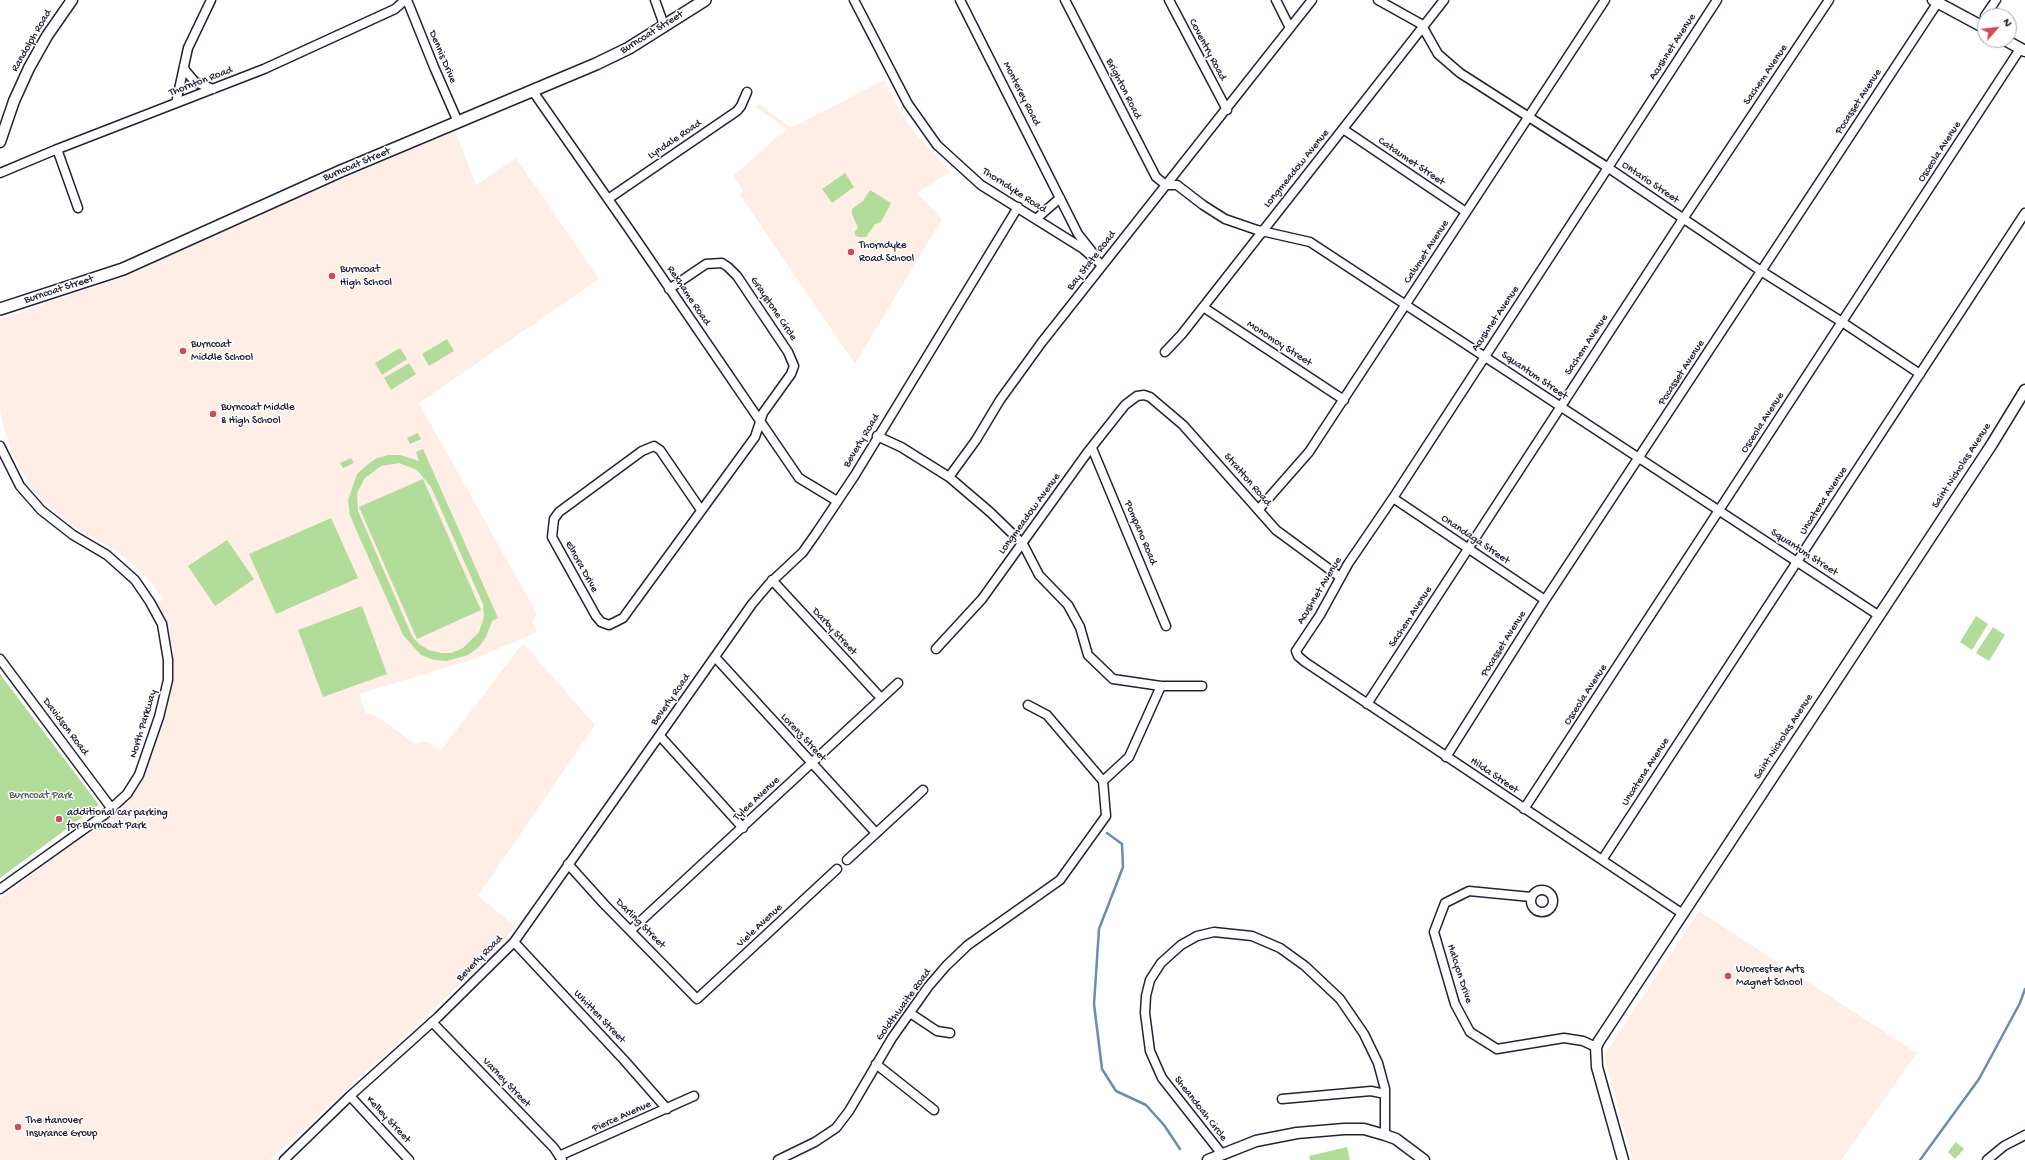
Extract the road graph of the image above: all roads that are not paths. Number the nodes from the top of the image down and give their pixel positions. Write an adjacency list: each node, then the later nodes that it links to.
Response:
1 (72, 0): 32 (street, Randolph Road)
2 (211, 0): 23 (street)
3 (406, 0): 24 (street, Thornton Road); 30 (street, Dennis Drive)
4 (655, 0): 19 (street)
5 (705, 0): 19 (main road, Burncoat Street)
6 (854, 0): 39 (street, Thorndyke Road)
7 (960, 0): 37 (street, Monterey Road)
8 (1065, 0): 36 (street, Brighton Road)
9 (1169, 0): 28 (street, Coventry Road)
10 (1276, 0): 21 (street)
11 (1312, 0): 21 (street, Bay State Road)
12 (1378, 0): 20 (street, Ontario Street)
13 (1444, 0): 20 (street, Longmeadow Avenue)
14 (1605, 0): 29 (street, Calumet Avenue)
15 (1717, 0): 34 (street, Acushnet Avenue)
16 (1829, 0): 44 (street, Sachem Avenue)
17 (1936, 1): 18 (street); 47 (street, Pocasset Avenue)
18 (1977, 19)
19 (664, 25): 25 (main road, Burncoat Street)
20 (1423, 27): 29 (street, Ontario Street); 31 (street, Longmeadow Avenue)
21 (1290, 28): 28 (street, Bay State Road)
22 (2023, 50): 52 (street, Osceola Avenue)
23 (184, 66): 24 (street); 27 (street)
24 (213, 89): 27 (street, Thornton Road)
25 (532, 90): 30 (main road, Burncoat Street); 38 (street, Rexhame Road)
26 (747, 92): 38 (street, Lyndale Road)
27 (176, 103): 33 (street, Thornton Road)
28 (1227, 110): 36 (street, Bay State Road)
29 (1528, 118): 34 (street, Ontario Street); 41 (street, Calumet Avenue)
30 (458, 122): 51 (main road, Burncoat Street)
31 (1343, 129): 41 (street, Cataumet Street); 45 (street, Longmeadow Avenue)
32 (0, 142)
33 (57, 149): 35 (street, Thornton Road); 40 (street)
34 (1607, 167): 44 (street, Ontario Street); 54 (street, Acushnet Avenue)
35 (0, 173)
36 (1166, 184): 45 (street, Squantum Street); 46 (street, Bay State Road)
37 (1060, 198): 43 (street); 46 (street, Monterey Road)
38 (608, 199): 48 (street, Rexhame Road)
39 (1018, 207): 43 (street, Thorndyke Road); 61 (street, Beverly Road)
40 (78, 208)
41 (1466, 212): 49 (street, Calumet Avenue)
42 (2025, 214): 55 (street, Uncatena Avenue)
43 (1036, 219): 46 (street, Thorndyke Road)
44 (1683, 219): 47 (street, Ontario Street); 59 (street, Sachem Avenue)
45 (1262, 230): 49 (street, Squantum Street); 50 (street, Longmeadow Avenue)
46 (1102, 265): 65 (street, Bay State Road)
47 (1761, 271): 52 (street, Ontario Street); 64 (street, Pocasset Avenue)
48 (669, 289): 60 (street, Rexhame Road); 60 (street, Graystone Circle)
49 (1406, 305): 54 (street, Squantum Street); 58 (street, Calumet Avenue)
50 (1202, 307): 53 (street, Longmeadow Avenue); 58 (street, Monomoy Street)
51 (0, 310)
52 (1842, 322): 55 (street, Ontario Street); 70 (street, Osceola Avenue)
53 (1165, 352)
54 (1484, 356): 59 (street, Squantum Street); 66 (street, Acushnet Avenue)
55 (1920, 374): 73 (street, Uncatena Avenue)
56 (2025, 390): 77 (street, Saint Nicholas Avenue)
57 (1142, 395): 63 (street, Longmeadow Avenue); 69 (street, Stratton Road)
58 (1344, 400): 69 (street, Calumet Avenue)
59 (1560, 407): 64 (street, Squantum Street); 72 (street, Sachem Avenue)
60 (760, 424): 67 (street, Rexhame Road); 68 (street, Elnora Drive)
61 (878, 436): 65 (street); 67 (street, Beverly Road)
62 (0, 446): 94 (street, North Parkway)
63 (1092, 448): 71 (street, Longmeadow Avenue); 78 (street, Pompano Road)
64 (1640, 458): 70 (street, Squantum Street); 76 (street, Pocasset Avenue)
65 (948, 477): 71 (street)
66 (1393, 498): 72 (street, Onandaga Street); 74 (street, Acushnet Avenue)
67 (837, 501): 75 (street, Beverly Road)
68 (701, 510): 68 (street, Elnora Drive)
69 (1259, 510): 74 (street, Stratton Road)
70 (1719, 510): 73 (street, Squantum Street); 95 (street, Osceola Avenue)
71 (1023, 544): 79 (street, Longmeadow Avenue); 84 (street)
72 (1469, 548): 76 (street, Onandaga Street); 87 (street, Sachem Avenue)
73 (1797, 562): 77 (street, Squantum Street); 99 (street, Uncatena Avenue)
74 (1340, 577): 80 (street, Acushnet Avenue)
75 (772, 580): 81 (street, Beverly Road); 86 (street, Darby Street)
76 (1545, 600): 90 (street, Pocasset Avenue)
77 (1878, 615): 104 (street, Saint Nicholas Avenue)
78 (1166, 626)
79 (936, 649)
80 (1296, 651): 87 (street, Hilda Street)
81 (715, 657): 89 (street, Beverly Road); 91 (street, Lorenz Street)
82 (0, 659): 94 (street, Davidson Road)
83 (898, 683): 86 (street, Tylee Avenue)
84 (1162, 686): 85 (street); 92 (street)
85 (1202, 686)
86 (881, 698): 91 (street, Tylee Avenue)
87 (1367, 704): 90 (street, Hilda Street)
88 (1028, 705): 92 (street)
89 (660, 736): 96 (street); 100 (street, Beverly Road)
90 (1446, 757): 95 (street, Hilda Street)
91 (811, 763): 96 (street, Tylee Avenue); 97 (street, Lorenz Street)
92 (1104, 781): 108 (street, Goldthwaite Road)
93 (923, 790): 97 (street)
94 (112, 809): 102 (street, North Parkway)
95 (1524, 809): 99 (street, Hilda Street)
96 (743, 828): 105 (street, Tylee Avenue)
97 (876, 833): 98 (street)
98 (846, 860)
99 (1602, 860): 104 (street, Hilda Street)
100 (568, 864): 105 (street, Darling Street); 106 (street, Beverly Road)
101 (837, 869): 107 (street, Viele Avenue)
102 (0, 889)
103 (1531, 898): 111 (street, Halcyon Drive)
104 (1683, 914): 111 (street, Saint Nicholas Avenue)
105 (631, 930): 107 (street, Darling Street)
106 (514, 942): 109 (street, Beverly Road); 117 (street, Whitten Street)
107 (697, 999)
108 (910, 1013): 110 (street); 112 (street, Goldthwaite Road)
109 (432, 1022): 114 (street, Beverly Road); 122 (street, Varney Street)
110 (950, 1033)
111 (1596, 1047): 128 (street)
112 (876, 1064): 118 (street); 125 (street, Goldthwaite Road)
113 (1385, 1094): 116 (street); 119 (street, Sheandoah Circle); 121 (street, Sheandoah Circle)
114 (350, 1096): 123 (street, Kelley Street); 124 (street, Beverly Road)
115 (694, 1096): 117 (street, Pierce Avenue)
116 (1282, 1098)
117 (667, 1109): 122 (street, Pierce Avenue)
118 (934, 1110)
119 (1385, 1135): 121 (street); 127 (street)
120 (2025, 1135): 129 (street)
121 (1221, 1154): 126 (street)
122 (561, 1158)
123 (409, 1159)
124 (284, 1160)
125 (778, 1160)
126 (1208, 1160)
127 (1424, 1160)
128 (1623, 1160)
129 (1987, 1160)

